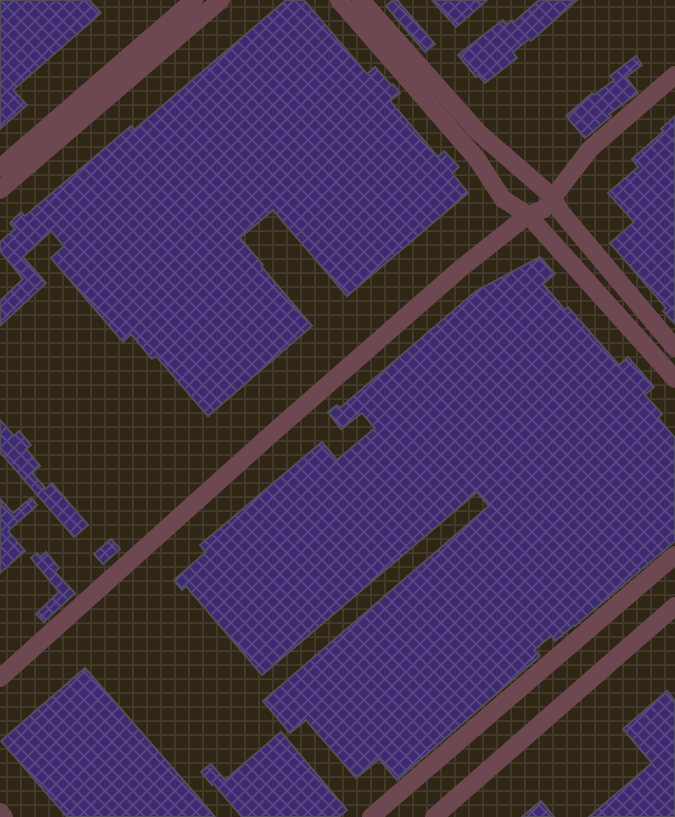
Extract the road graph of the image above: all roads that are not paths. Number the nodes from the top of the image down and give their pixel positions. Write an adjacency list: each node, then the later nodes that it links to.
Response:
1 (194, 0): 6 (street)
2 (221, 0): 6 (street)
3 (338, 0): 10 (street)
4 (361, 0): 9 (street)
5 (675, 75): 9 (street)
6 (64, 123): 7 (street); 8 (street)
7 (0, 168)
8 (0, 190)
9 (553, 197): 10 (street); 11 (street)
10 (528, 215): 12 (street); 15 (street)
11 (675, 348)
12 (675, 379)
13 (675, 555): 18 (street)
14 (675, 606): 19 (street)
15 (0, 678)
16 (0, 812): 17 (street)
17 (4, 817)
18 (371, 817)
19 (434, 817)

